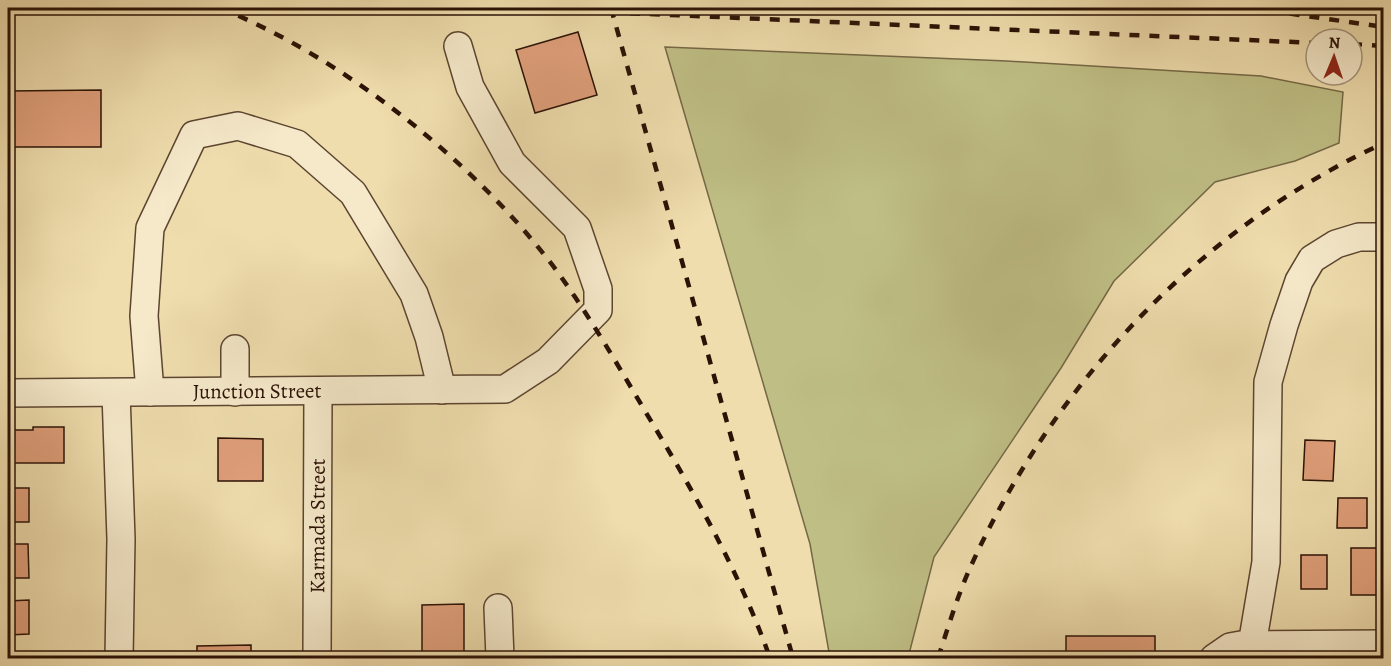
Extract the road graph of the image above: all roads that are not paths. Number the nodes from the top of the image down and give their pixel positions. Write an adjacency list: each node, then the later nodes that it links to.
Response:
1 (458, 46): 4 (street, Junction Street)
2 (1383, 237): 12 (street)
3 (235, 349): 6 (street)
4 (442, 390): 5 (street); 7 (street, Junction Street)
5 (150, 392): 6 (street, Junction Street); 9 (street, Junction Street)
6 (235, 392): 7 (street, Junction Street)
7 (318, 392): 15 (street, Karmada Street)
8 (8, 393): 9 (street, Junction Street)
9 (116, 393): 14 (street)
10 (498, 608): 16 (street)
11 (1383, 644): 12 (street)
12 (1252, 645): 13 (street)
13 (1216, 656)
14 (119, 658)
15 (317, 658)
16 (500, 658)

